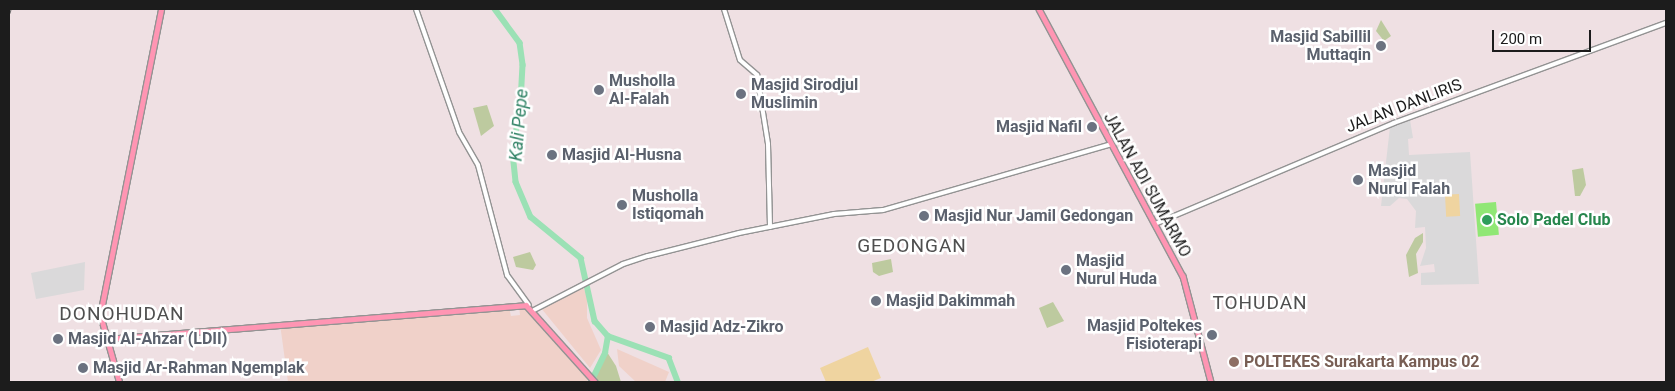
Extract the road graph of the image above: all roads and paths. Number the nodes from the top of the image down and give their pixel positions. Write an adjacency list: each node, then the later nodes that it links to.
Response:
1 (161, 9): 11 (main road)
2 (416, 9): 9 (street)
3 (724, 9): 8 (street)
4 (1039, 9): 6 (main road, JALAN ADI SUMARMO)
5 (1666, 23): 7 (street, JALAN DANLIRIS)
6 (1111, 144): 7 (main road, JALAN ADI SUMARMO); 8 (street)
7 (1155, 224): 14 (main road, JALAN ADI SUMARMO)
8 (770, 227): 10 (street)
9 (529, 305): 10 (main road); 11 (main road)
10 (534, 310): 12 (main road)
11 (105, 339): 13 (main road)
12 (593, 380)
13 (119, 382)
14 (1211, 382)

